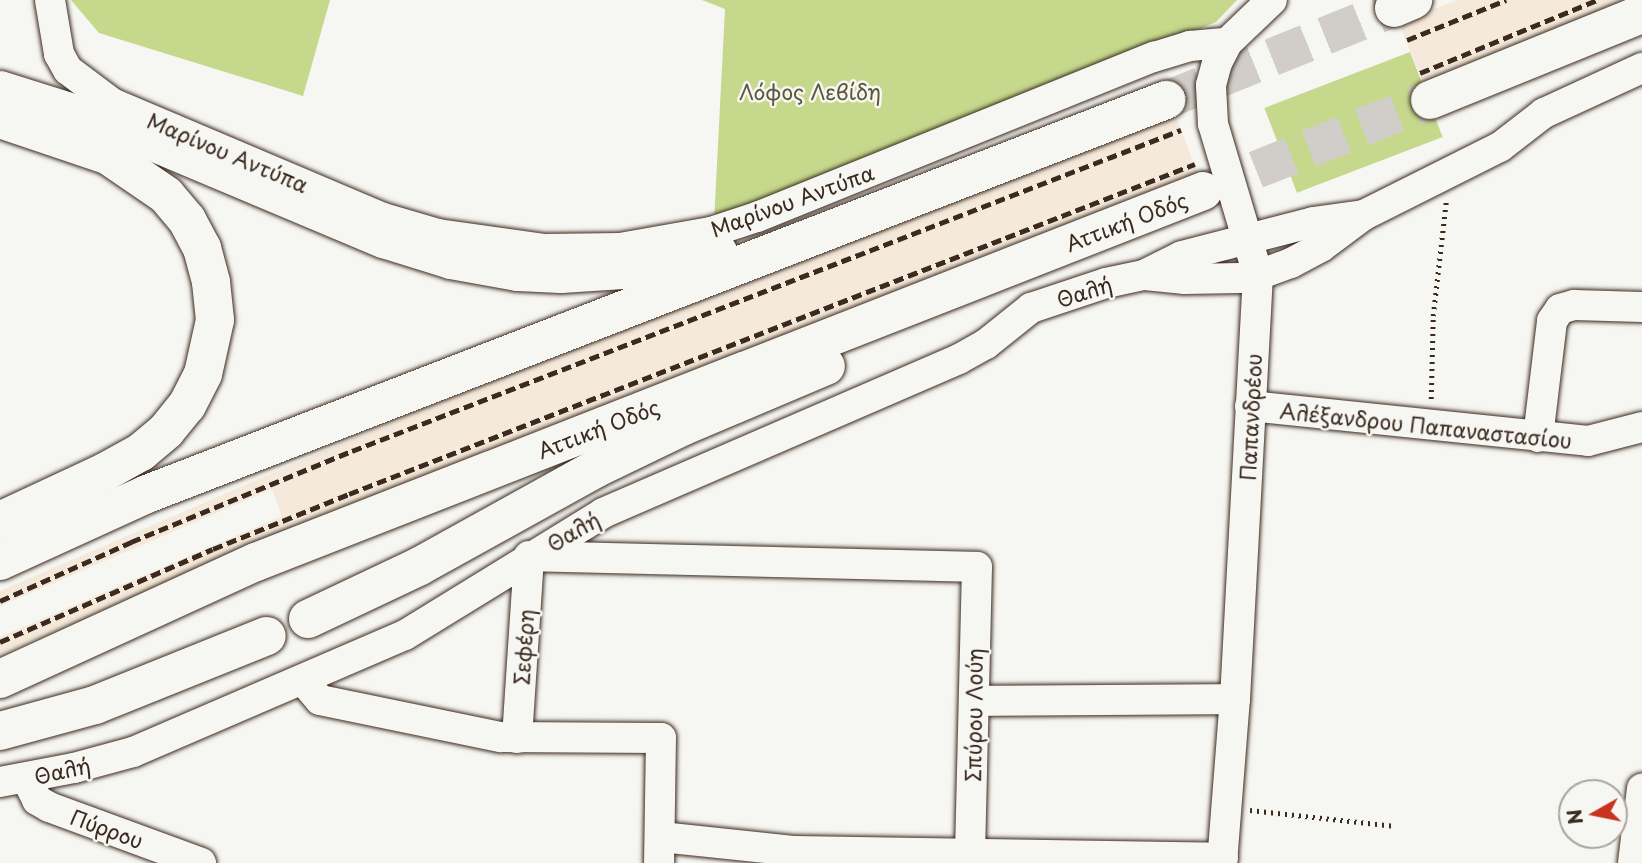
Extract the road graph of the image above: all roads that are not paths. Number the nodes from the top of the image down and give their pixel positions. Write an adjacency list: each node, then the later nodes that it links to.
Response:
1 (50, 0): 4 (street, Μαρίνου Αντύπα)
2 (1272, 0): 4 (street, Παπανδρέου)
3 (1642, 15): 8 (highway)
4 (1227, 43): 12 (street, Παπανδρέου)
5 (1642, 68): 11 (street, Θαλή)
6 (0, 90): 10 (highway)
7 (1166, 100): 10 (highway)
8 (1430, 100)
9 (0, 119): 19 (highway)
10 (985, 171): 21 (highway)
11 (1364, 215): 12 (street, Θαλή); 14 (street, Θαλή)
12 (1250, 240): 13 (street, Θαλή); 14 (street, Παπανδρέου)
13 (1144, 275): 14 (street, Θαλή); 20 (street, Θαλή)
14 (1258, 275): 16 (street, Παπανδρέου)
15 (1642, 307): 18 (street)
16 (1250, 407): 18 (street, Αλέξανδρου Παπαναστασίου); 26 (street, Παπανδρέου)
17 (1642, 427): 18 (street, Αλέξανδρου Παπαναστασίου)
18 (1538, 437)
19 (0, 521)
20 (529, 556): 25 (street, Θαλή); 27 (street, Σπύρου Λούη); 29 (street, Σεφέρη)
21 (0, 561)
22 (307, 620): 24 (highway, Αττική Οδός)
23 (267, 636): 28 (highway)
24 (0, 679)
25 (303, 680): 29 (street); 30 (street, Θαλή)
26 (1235, 699): 27 (street); 34 (street, Παπανδρέου)
27 (974, 701): 33 (street, Σπύρου Λούη)
28 (0, 731)
29 (517, 738): 32 (street)
30 (13, 780): 35 (street, Πύρρου)
31 (1642, 789): 36 (street)
32 (660, 850): 33 (street)
33 (970, 859): 34 (street)
34 (1222, 860)
35 (201, 863)
36 (1633, 863)

